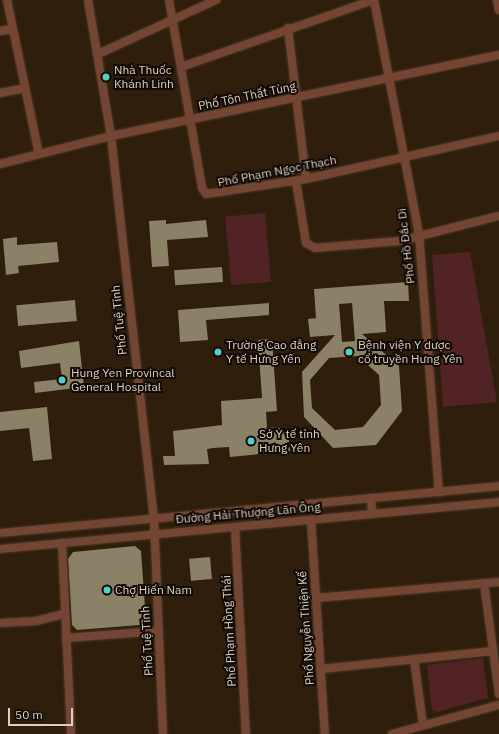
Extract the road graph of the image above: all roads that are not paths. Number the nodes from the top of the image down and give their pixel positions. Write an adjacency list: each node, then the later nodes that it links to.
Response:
1 (7, 0): 9 (street)
2 (88, 0): 12 (street, Phố Tuệ Tĩnh)
3 (169, 0): 8 (street, Phố Phạm Ngọc Thạch)
4 (216, 0): 8 (street)
5 (374, 0): 10 (street); 15 (street, Phố Hồ Đắc Di)
6 (497, 0): 7 (street)
7 (499, 10)
8 (172, 19): 12 (street); 14 (street, Phố Phạm Ngọc Thạch)
9 (13, 28): 11 (street); 16 (street)
10 (288, 28): 14 (street); 18 (street)
11 (0, 31)
12 (98, 54): 20 (street, Phố Tuệ Tĩnh)
13 (499, 55): 15 (street, Phố Tôn Thất Tùng)
14 (181, 67): 19 (street, Phố Phạm Ngọc Thạch)
15 (389, 78): 18 (street, Phố Tôn Thất Tùng); 23 (street, Phố Hồ Đắc Di)
16 (25, 88): 17 (street); 22 (street)
17 (0, 93)
18 (295, 98): 19 (street, Phố Tôn Thất Tùng); 25 (street)
19 (190, 120): 20 (street, Phố Tôn Thất Tùng); 26 (street, Phố Phạm Ngọc Thạch)
20 (111, 136): 22 (street, Phố Tôn Thất Tùng); 34 (street, Phố Tuệ Tĩnh)
21 (499, 136): 23 (street, Phố Phạm Ngọc Thạch)
22 (39, 154): 24 (street, Phố Tôn Thất Tùng)
23 (404, 157): 25 (street, Phố Phạm Ngọc Thạch); 28 (street, Phố Hồ Đắc Di)
24 (0, 164)
25 (306, 179): 26 (street, Phố Phạm Ngọc Thạch)
26 (296, 181): 28 (street)
27 (499, 216): 28 (street)
28 (419, 236): 30 (street, Phố Hồ Đắc Di)
29 (499, 486): 30 (street, Đường Hải Thượng Lãn Ông)
30 (439, 492): 31 (street, Đường Hải Thượng Lãn Ông)
31 (370, 498): 33 (street); 34 (street, Đường Hải Thượng Lãn Ông)
32 (499, 502): 33 (street, Đường Hải Thượng Lãn Ông)
33 (372, 514): 35 (street, Đường Hải Thượng Lãn Ông)
34 (154, 519): 37 (street, Đường Hải Thượng Lãn Ông); 38 (street, Phố Tuệ Tĩnh)
35 (311, 520): 36 (street, Đường Hải Thượng Lãn Ông); 43 (street, Phố Nguyễn Thiện Kế)
36 (235, 527): 38 (street, Đường Hải Thượng Lãn Ông); 56 (street, Phố Phạm Hồng Thái)
37 (0, 533)
38 (154, 534): 39 (street, Đường Hải Thượng Lãn Ông); 46 (street, Phố Tuệ Tĩnh)
39 (62, 543): 40 (street, Đường Hải Thượng Lãn Ông); 44 (street)
40 (0, 549)
41 (499, 582): 42 (street)
42 (484, 583): 43 (street); 48 (street)
43 (316, 598): 50 (street, Phố Nguyễn Thiện Kế)
44 (64, 614): 45 (street); 47 (street)
45 (0, 623)
46 (159, 631): 47 (street); 55 (street, Phố Tuệ Tĩnh)
47 (66, 638): 54 (street)
48 (493, 652): 49 (street); 51 (street)
49 (414, 659): 50 (street); 53 (street)
50 (321, 669): 57 (street, Phố Nguyễn Thiện Kế)
51 (499, 694)
52 (499, 705): 53 (street)
53 (423, 725): 58 (street)
54 (71, 734)
55 (163, 734)
56 (246, 734)
57 (325, 734)
58 (392, 734)

